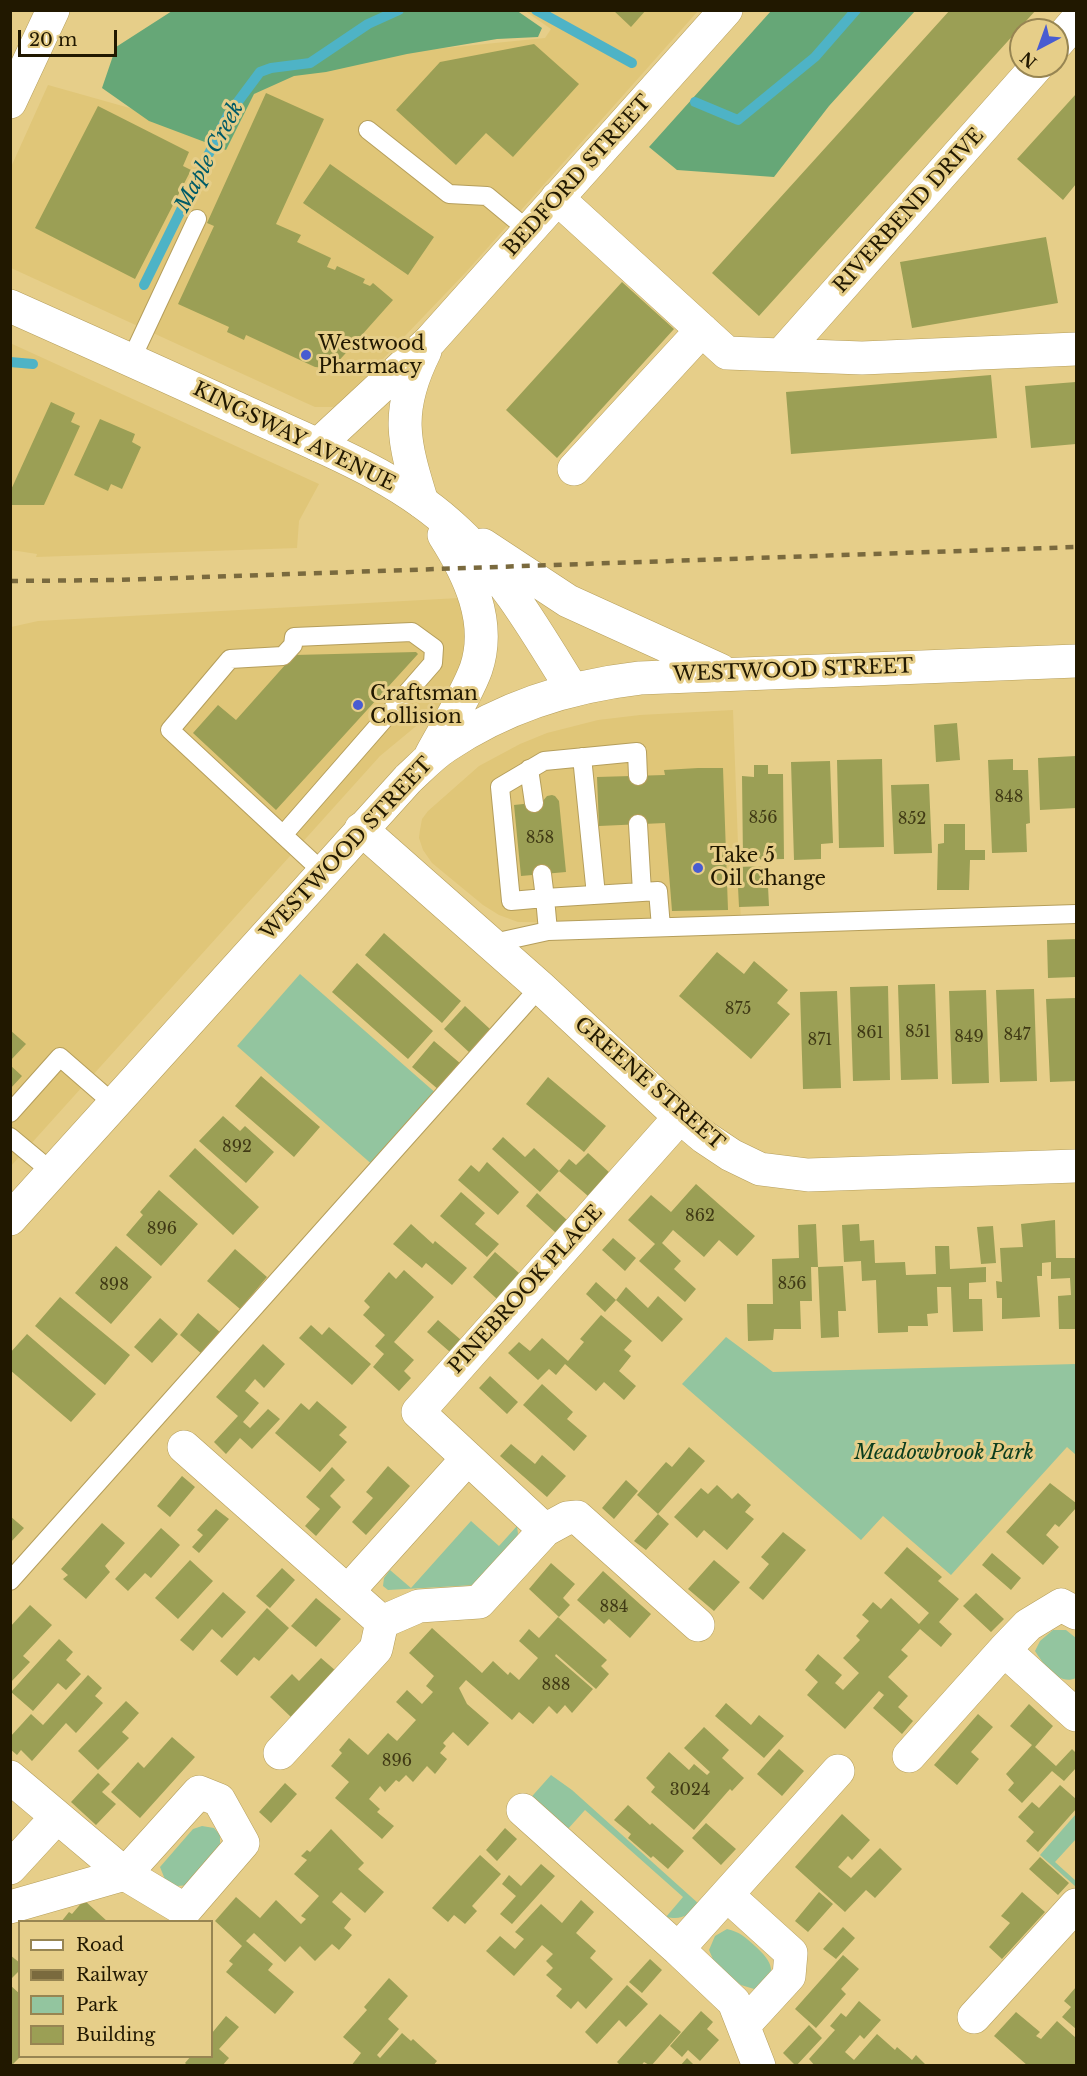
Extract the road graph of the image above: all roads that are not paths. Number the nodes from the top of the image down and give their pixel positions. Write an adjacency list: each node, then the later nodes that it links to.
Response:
1 (53, 10): 4 (street)
2 (726, 10): 6 (street, BEDFORD STREET)
3 (1026, 78): 13 (street, RIVERBEND DRIVE)
4 (10, 102)
5 (368, 130): 8 (lane)
6 (557, 198): 8 (street, BEDFORD STREET); 10 (street)
7 (197, 219): 14 (lane)
8 (528, 231): 11 (street, BEDFORD STREET)
9 (10, 306): 14 (street, KINGSWAY AVENUE)
10 (702, 330): 13 (street); 16 (street)
11 (430, 341): 15 (street, BEDFORD STREET); 17 (street, BEDFORD STREET)
12 (1077, 349): 13 (street)
13 (781, 355)
14 (131, 360): 15 (street, KINGSWAY AVENUE)
15 (318, 445): 17 (street, KINGSWAY AVENUE)
16 (574, 469)
17 (422, 503): 19 (street); 20 (street, KINGSWAY AVENUE); 22 (street)
18 (1077, 661): 19 (street, WESTWOOD STREET)
19 (727, 673): 20 (street, WESTWOOD STREET)
20 (573, 689): 22 (street, WESTWOOD STREET)
21 (582, 758): 23 (lane); 24 (lane); 32 (lane)
22 (427, 762): 27 (street, WESTWOOD STREET)
23 (530, 769): 25 (lane); 33 (lane)
24 (638, 776)
25 (534, 803)
26 (639, 824): 31 (lane)
27 (361, 829): 29 (street, WESTWOOD STREET); 37 (street, GREENE STREET)
28 (283, 835): 28 (lane); 29 (lane)
29 (323, 872): 39 (street, WESTWOOD STREET)
30 (542, 874): 33 (lane)
31 (642, 892): 32 (lane); 35 (lane)
32 (596, 895): 33 (lane)
33 (545, 898): 36 (lane)
34 (1077, 914): 35 (lane)
35 (661, 927): 36 (lane)
36 (548, 931): 37 (lane)
37 (489, 944): 38 (street, GREENE STREET)
38 (540, 987): 41 (street, GREENE STREET); 49 (lane)
39 (114, 1104): 40 (lane); 44 (street, WESTWOOD STREET)
40 (10, 1113)
41 (680, 1117): 43 (street, GREENE STREET); 47 (street, PINEBROOK PLACE)
42 (10, 1137): 44 (lane)
43 (1077, 1166)
44 (52, 1172): 45 (street, WESTWOOD STREET)
45 (10, 1219)
46 (184, 1447): 50 (street)
47 (467, 1459): 48 (street, PINEBROOK PLACE); 50 (street)
48 (545, 1530): 52 (street); 53 (street)
49 (10, 1581)
50 (348, 1591): 52 (street)
51 (1077, 1614): 54 (street)
52 (382, 1622): 56 (street)
53 (698, 1625)
54 (1004, 1650): 55 (street); 57 (street)
55 (1076, 1712)
56 (280, 1753)
57 (909, 1756)
58 (838, 1771): 63 (street)
59 (10, 1777): 61 (street)
60 (523, 1810): 66 (street)
61 (57, 1817): 62 (street); 65 (street)
62 (10, 1868)
63 (727, 1895): 66 (street); 68 (street)
64 (1077, 1905): 67 (street)
65 (10, 1907)
66 (678, 1949): 68 (street)
67 (974, 2017)
68 (744, 2025): 69 (street)
69 (759, 2066)

